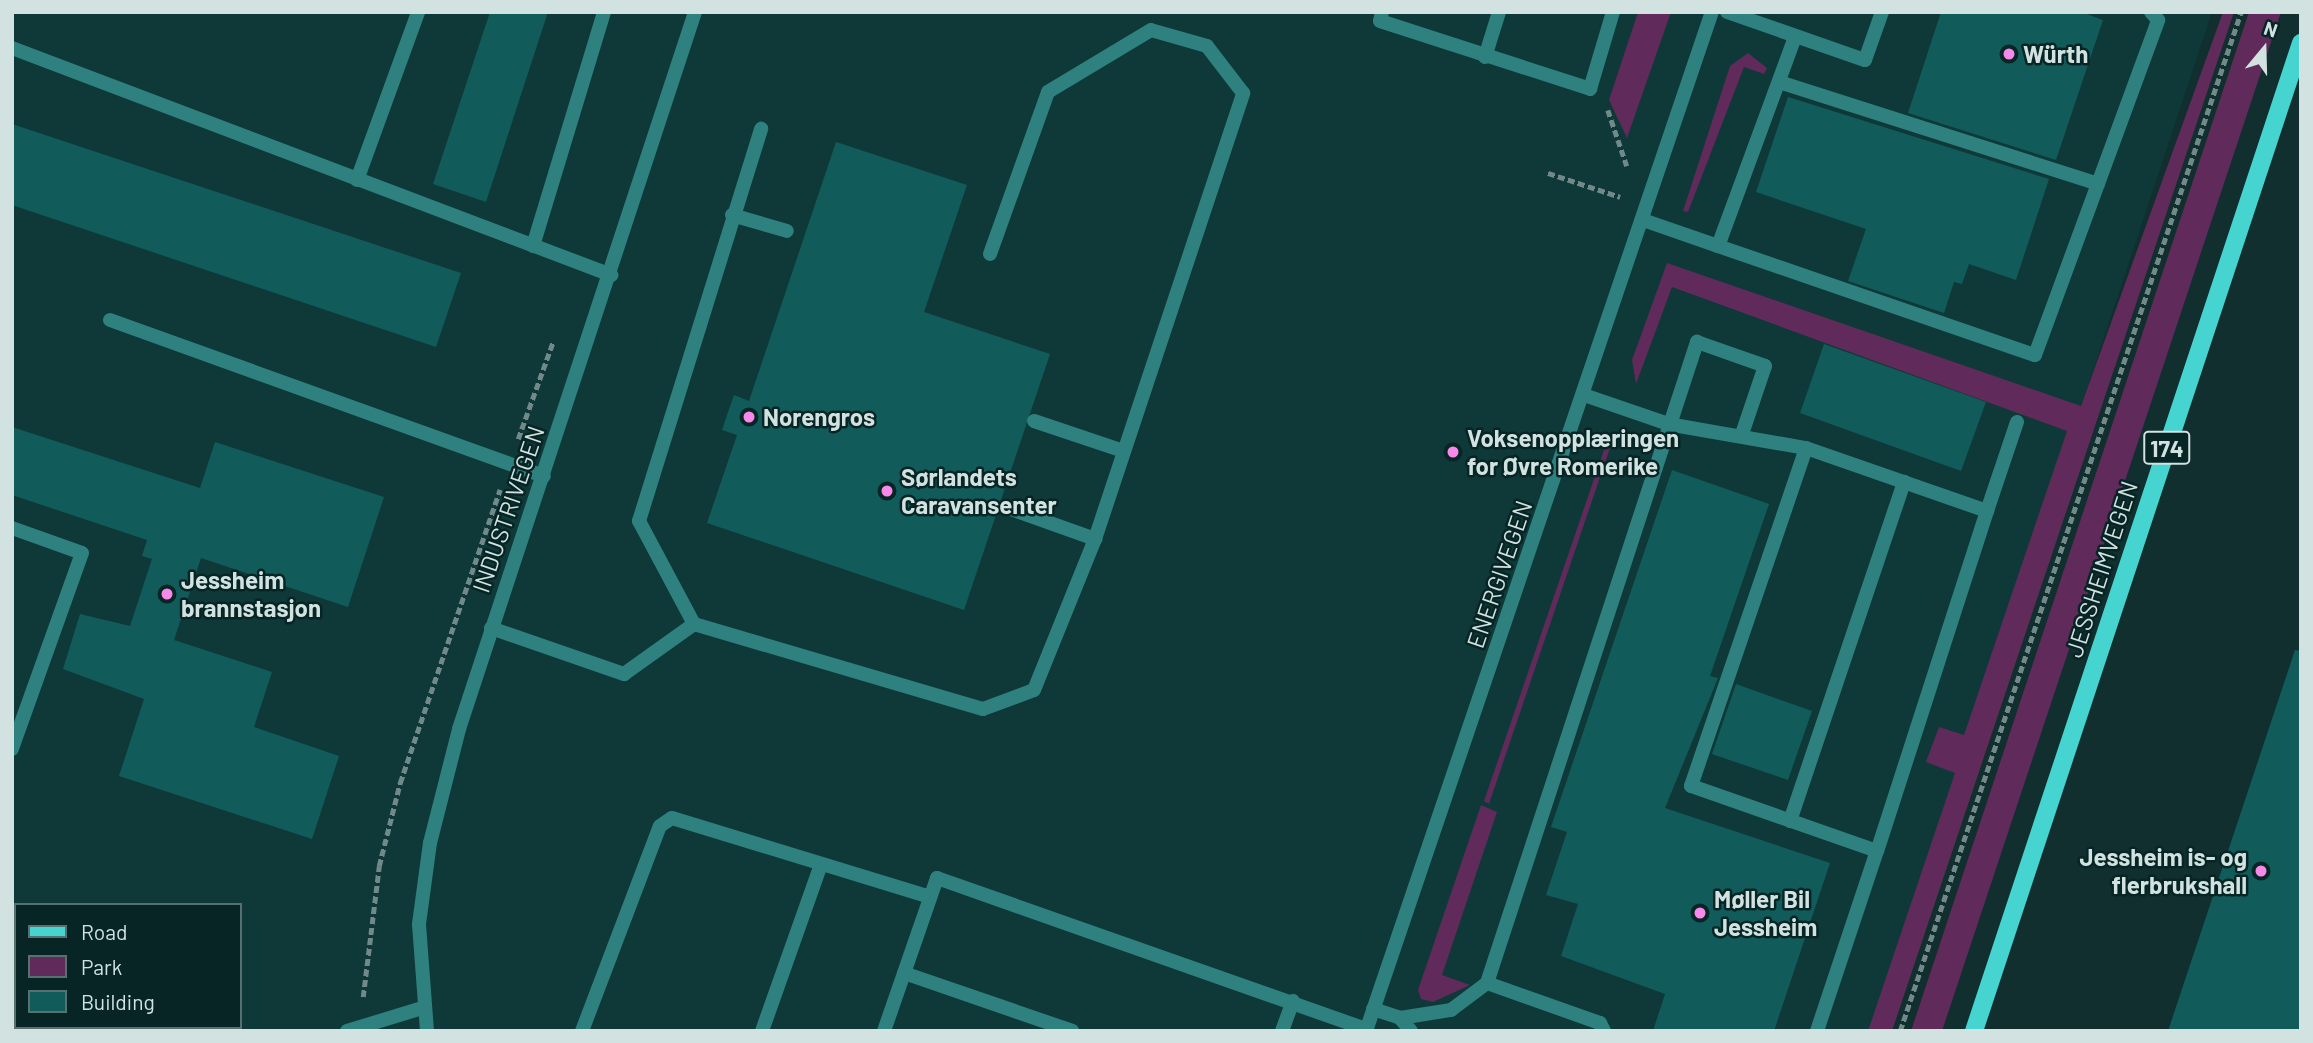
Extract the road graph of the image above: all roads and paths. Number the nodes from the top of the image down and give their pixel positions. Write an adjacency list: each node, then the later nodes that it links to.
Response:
1 (418, 12): 21 (street)
2 (604, 12): 26 (street)
3 (695, 12): 29 (street, INDUSTRIVEGEN)
4 (1382, 12): 15 (street)
5 (1499, 12): 15 (street)
6 (1613, 12): 17 (street)
7 (1712, 12): 23 (street, ENERGIVEGEN)
8 (1727, 12): 12 (street)
9 (1882, 12): 12 (street)
10 (2151, 12): 22 (street)
11 (2241, 12): 68 (path)
12 (1796, 37): 16 (street)
13 (2301, 43): 69 (main road, JESSHEIMVEGEN / 174)
14 (12, 48): 21 (street)
15 (1485, 57): 17 (street)
16 (1779, 82): 22 (street); 27 (street)
17 (1590, 89): 19 (path)
18 (761, 129): 24 (street)
19 (1627, 166)
20 (1548, 173): 23 (path)
21 (357, 180): 26 (street)
22 (2098, 184): 27 (street)
23 (1645, 213): 27 (street); 31 (street, ENERGIVEGEN)
24 (732, 215): 25 (street); 44 (street)
25 (787, 231)
26 (533, 246): 29 (street)
27 (1718, 246)
28 (990, 254): 37 (street)
29 (611, 275): 38 (street, INDUSTRIVEGEN)
30 (110, 320): 38 (street)
31 (1584, 395): 34 (street); 55 (street, ENERGIVEGEN)
32 (1034, 421): 37 (street)
33 (2017, 422): 41 (street)
34 (1668, 424): 35 (street); 35 (street); 52 (street)
35 (1742, 434): 36 (street)
36 (1806, 449): 39 (street); 47 (street)
37 (1124, 451): 43 (street)
38 (544, 476): 45 (street, INDUSTRIVEGEN)
39 (1904, 482): 41 (street); 47 (street)
40 (1005, 507): 43 (street)
41 (1987, 512): 48 (street)
42 (12, 528): 46 (street)
43 (1095, 539): 44 (street)
44 (694, 624): 45 (street)
45 (491, 628): 54 (street, INDUSTRIVEGEN)
46 (12, 749)
47 (1790, 821): 48 (street)
48 (1877, 851): 67 (street)
49 (821, 864): 50 (street); 60 (street); 61 (street)
50 (930, 897): 51 (street); 53 (street)
51 (904, 973): 62 (street); 63 (street)
52 (1487, 983): 56 (street); 66 (street)
53 (1293, 1001): 57 (street); 64 (street)
54 (422, 1008): 58 (street); 59 (street, INDUSTRIVEGEN)
55 (1373, 1009): 56 (street); 57 (street, ENERGIVEGEN)
56 (1400, 1018): 65 (street)
57 (1366, 1030)
58 (347, 1031)
59 (427, 1031)
60 (582, 1031)
61 (762, 1031)
62 (884, 1031)
63 (1072, 1031)
64 (1282, 1031)
65 (1411, 1031)
66 (1604, 1031)
67 (1817, 1031)
68 (1900, 1031)
69 (1974, 1031)

